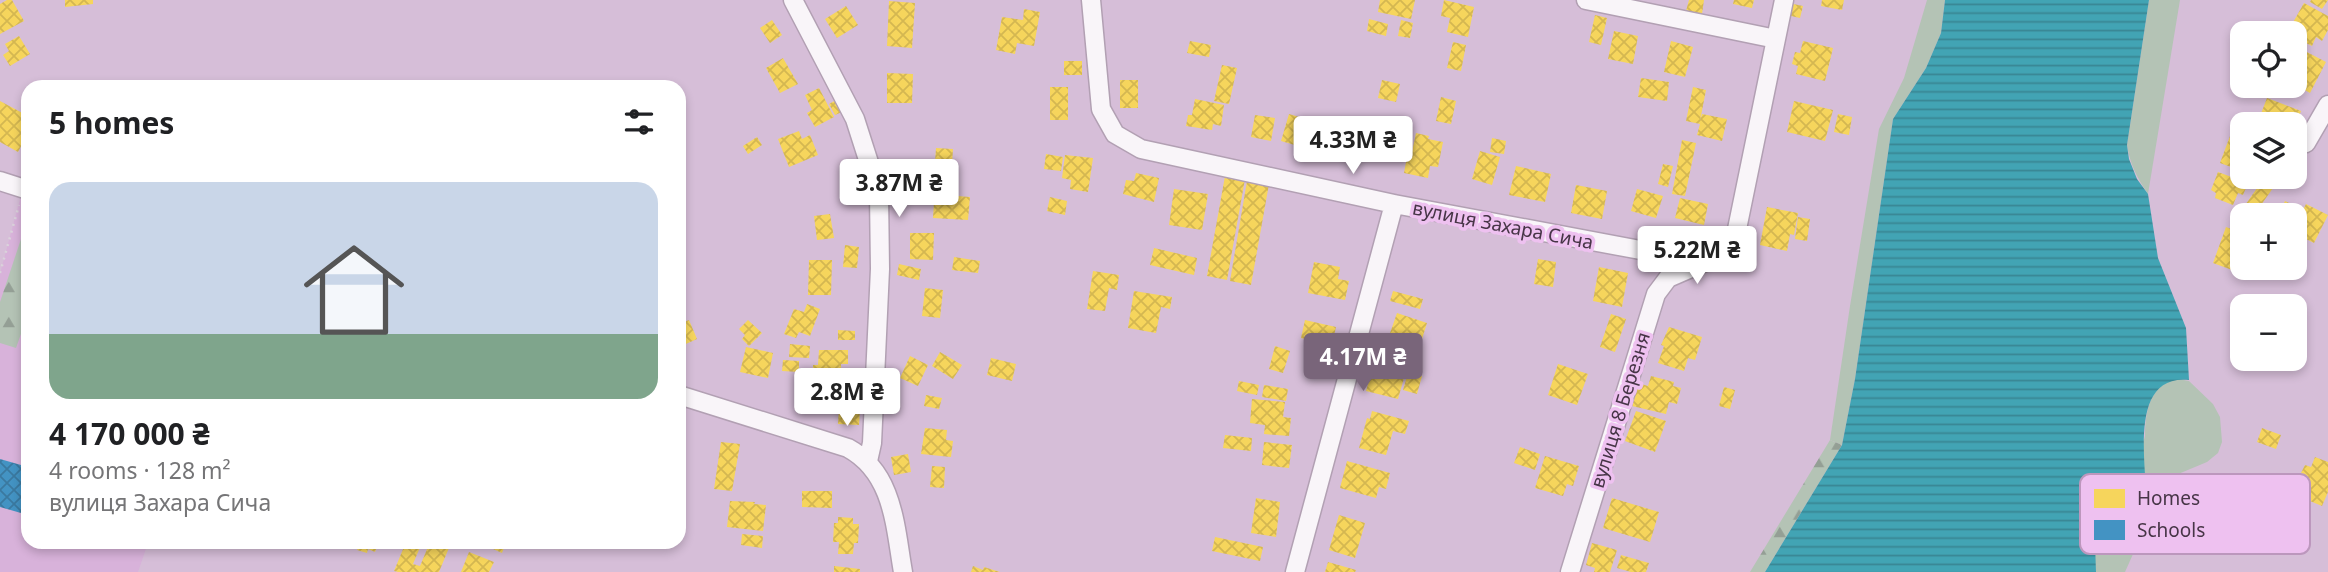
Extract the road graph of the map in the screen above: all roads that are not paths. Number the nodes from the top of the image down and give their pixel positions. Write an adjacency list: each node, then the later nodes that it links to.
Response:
1 (793, 0): 13 (street)
2 (1091, 0): 10 (street, вулиця Захара Сича)
3 (1586, 0): 5 (street)
4 (1784, 0): 5 (street, вулиця 8 Березня)
5 (1776, 39): 11 (street, вулиця 8 Березня)
6 (2328, 105): 7 (street)
7 (2307, 140)
8 (0, 181): 9 (street)
9 (21, 187)
10 (1394, 204): 11 (street, вулиця Захара Сича); 15 (street, вулиця Захара Сича)
11 (1694, 267): 16 (street, вулиця 8 Березня)
12 (686, 397): 13 (street)
13 (868, 461): 14 (street)
14 (903, 572)
15 (1295, 572)
16 (1570, 572)

